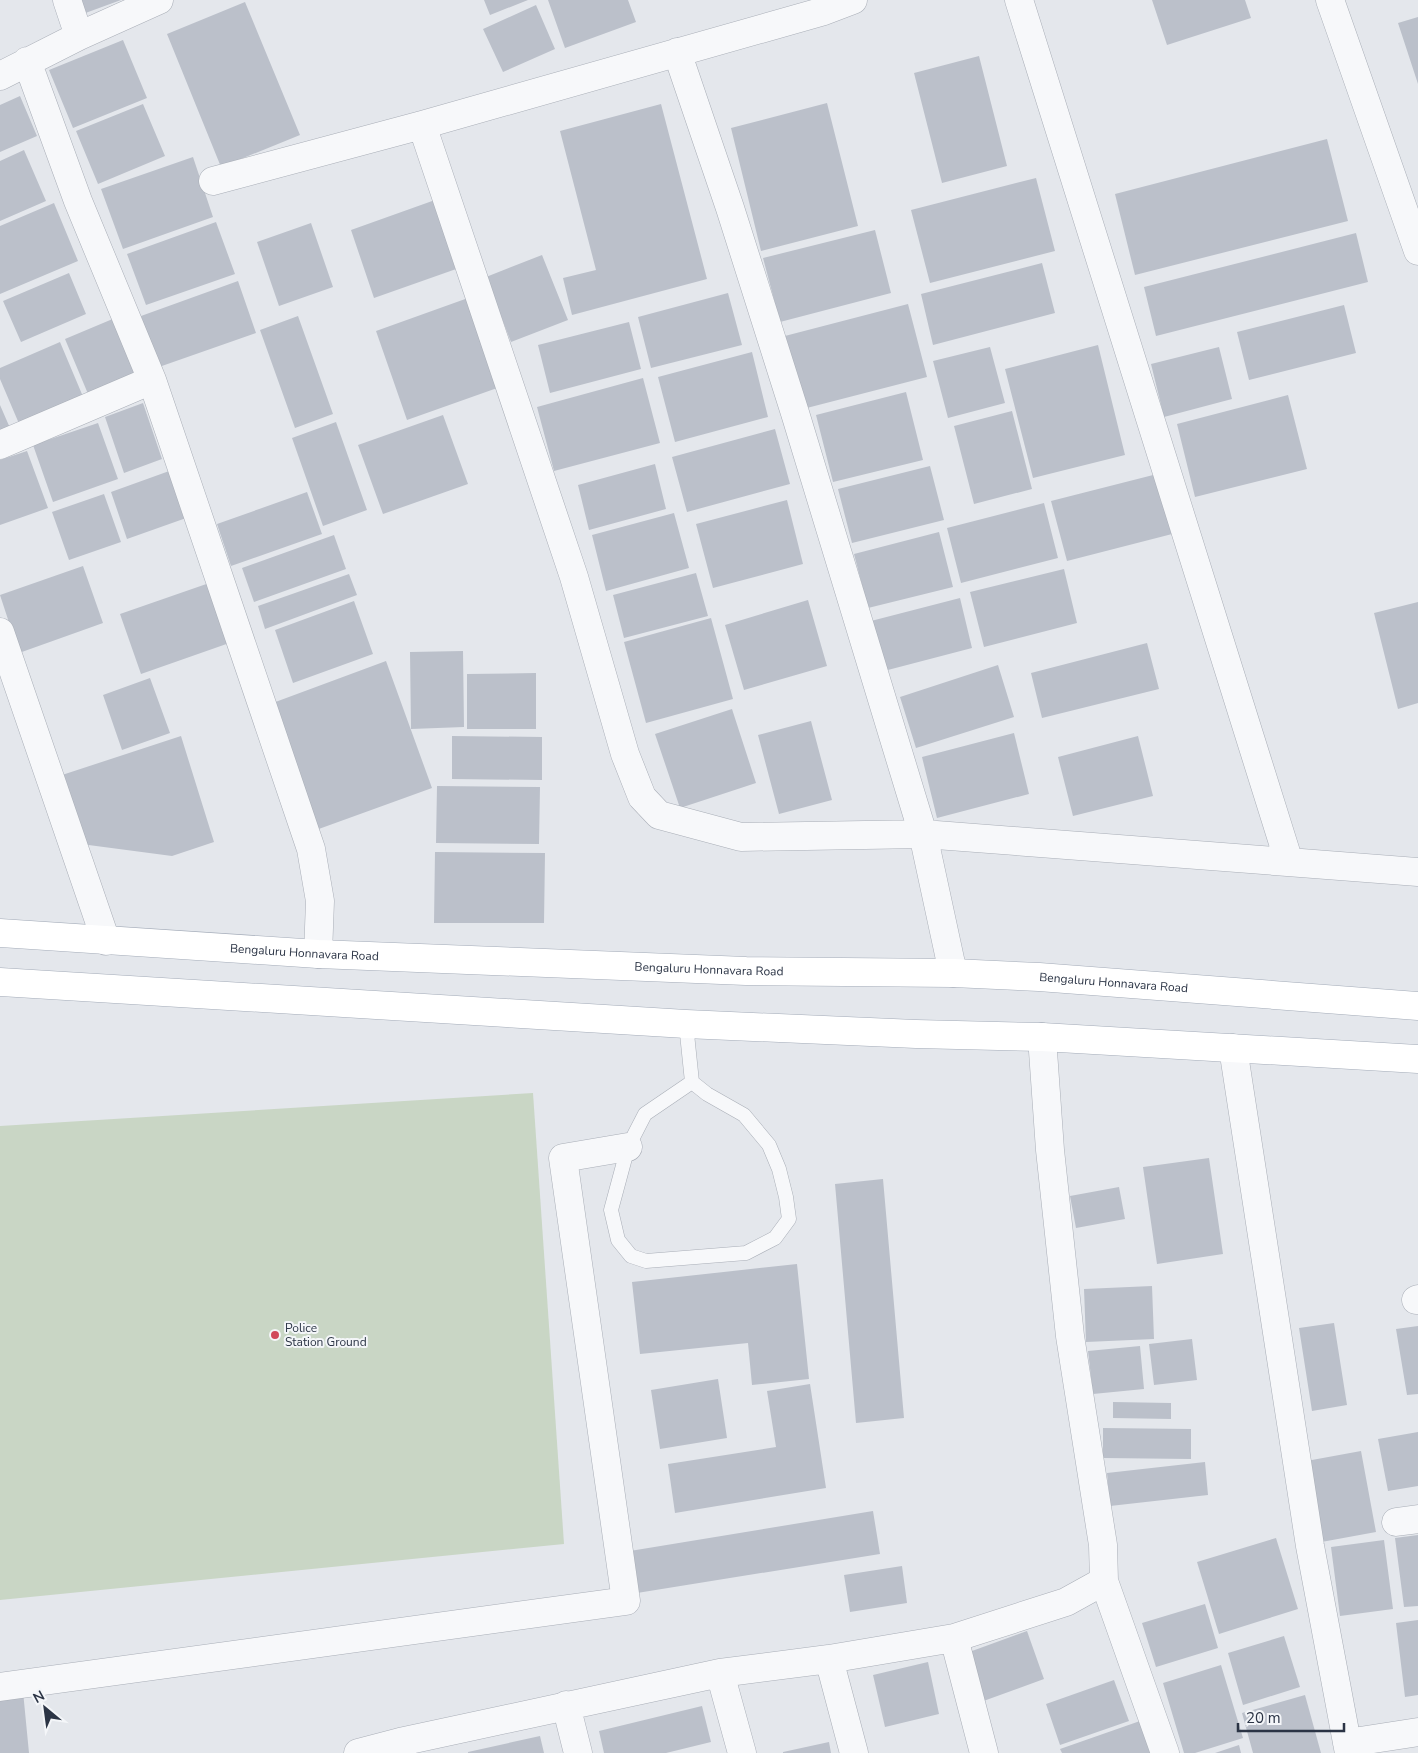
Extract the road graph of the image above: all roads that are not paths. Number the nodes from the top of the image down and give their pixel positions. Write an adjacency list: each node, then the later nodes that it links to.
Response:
1 (67, 0): 6 (street)
2 (159, 0): 6 (street)
3 (853, 0): 7 (street)
4 (1019, 0): 17 (street)
5 (1330, 0): 12 (street)
6 (79, 36): 8 (street)
7 (677, 52): 10 (street); 16 (street)
8 (27, 61): 9 (street); 13 (street)
9 (0, 76)
10 (422, 124): 11 (street); 16 (street)
11 (213, 181)
12 (1418, 251)
13 (152, 380): 14 (street); 21 (street)
14 (0, 445)
15 (0, 632): 20 (street)
16 (923, 834): 17 (street); 22 (street)
17 (1290, 862): 18 (street)
18 (1418, 872)
19 (0, 933): 20 (main road, Bengaluru Honnavara Road)
20 (106, 941): 21 (main road, Bengaluru Honnavara Road)
21 (318, 954): 22 (main road, Bengaluru Honnavara Road)
22 (953, 973): 24 (main road, Bengaluru Honnavara Road)
23 (0, 982): 25 (main road)
24 (1418, 1006)
25 (686, 1024): 26 (main road); 29 (lane)
26 (1042, 1037): 27 (main road); 31 (street)
27 (1233, 1048): 28 (main road); 39 (street)
28 (1418, 1059)
29 (692, 1082): 30 (lane); 30 (lane)
30 (628, 1147): 35 (street)
31 (1104, 1581): 32 (street); 45 (street)
32 (954, 1638): 33 (street); 44 (street)
33 (829, 1658): 34 (street); 43 (street)
34 (720, 1673): 36 (street); 42 (street)
35 (0, 1687)
36 (566, 1705): 38 (street); 41 (street)
37 (1418, 1732): 39 (street)
38 (402, 1747): 40 (street)
39 (1348, 1748)
40 (358, 1753)
41 (578, 1753)
42 (742, 1753)
43 (854, 1753)
44 (984, 1753)
45 (1164, 1753)

